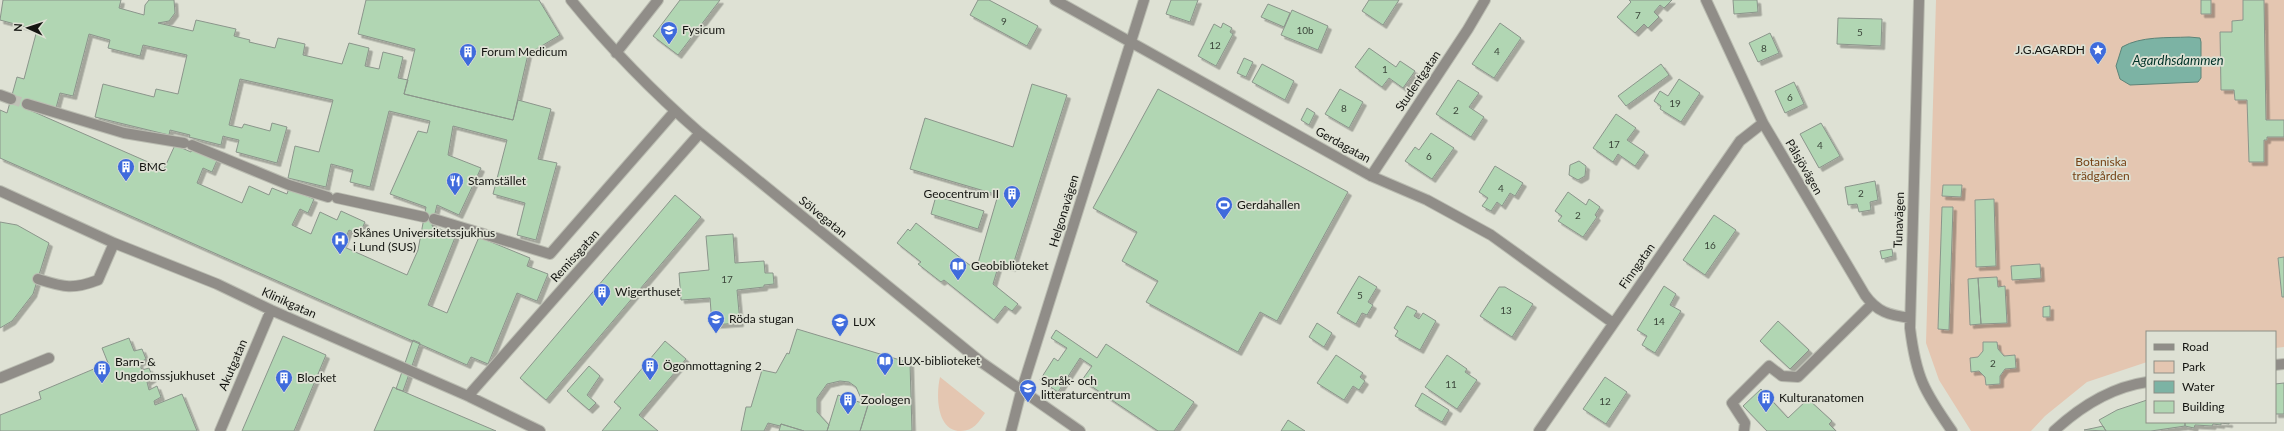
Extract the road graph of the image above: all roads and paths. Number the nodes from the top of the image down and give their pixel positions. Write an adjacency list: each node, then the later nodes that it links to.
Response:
1 (571, 0): 9 (street, Sölvegatan)
2 (658, 0): 9 (street)
3 (1055, 0): 8 (street, Gerdagatan)
4 (1144, 0): 8 (street, Helgonavägen)
5 (1485, 0): 16 (street, Studentgatan)
6 (1706, 0): 14 (street, Pålsjövägen)
7 (1919, 0): 24 (street, Tunavägen)
8 (1130, 40): 16 (street, Gerdagatan); 29 (street, Helgonavägen)
9 (616, 53): 13 (street, Sölvegatan)
10 (0, 95): 11 (street)
11 (11, 99)
12 (26, 104): 13 (street)
13 (675, 111): 15 (street, Sölvegatan)
14 (1763, 122): 22 (street, Pålsjövägen); 25 (street, Finngatan)
15 (700, 133): 29 (street, Sölvegatan); 30 (street, Remissgatan)
16 (1371, 176): 25 (street, Gerdagatan)
17 (0, 191): 19 (street, Klinikgatan)
18 (0, 197): 19 (street, Klinikgatan)
19 (26, 203): 20 (street, Klinikgatan)
20 (114, 243): 21 (street); 23 (street, Klinikgatan)
21 (38, 280)
22 (1871, 305): 24 (street); 36 (street)
23 (271, 310): 30 (street, Klinikgatan); 31 (street, Akutgatan)
24 (1910, 318): 37 (street, Tunavägen)
25 (1613, 323): 35 (street, Finngatan)
26 (49, 358): 27 (street)
27 (0, 378)
28 (2146, 382): 38 (street)
29 (1021, 392): 33 (street, Helgonavägen); 34 (street, Sölvegatan)
30 (468, 396): 32 (street, Klinikgatan)
31 (220, 431)
32 (540, 431)
33 (1011, 431)
34 (1080, 431)
35 (1539, 431)
36 (1744, 431)
37 (1952, 431)
38 (2054, 431)

